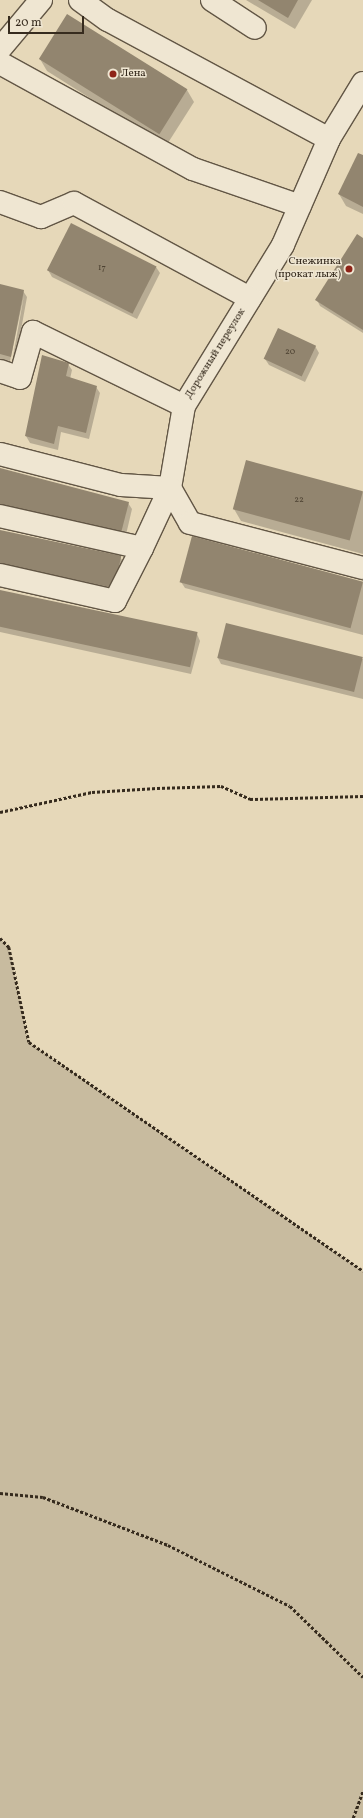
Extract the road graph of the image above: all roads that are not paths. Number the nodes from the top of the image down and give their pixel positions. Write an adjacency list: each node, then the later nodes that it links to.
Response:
1 (41, 0): 5 (street)
2 (80, 0): 9 (street)
3 (212, 0): 4 (street)
4 (255, 28)
5 (0, 49)
6 (0, 63): 11 (street)
7 (363, 83): 8 (street, Дорожный переулок)
8 (356, 108): 9 (street, Дорожный переулок)
9 (329, 139): 11 (street, Дорожный переулок)
10 (0, 202): 12 (street)
11 (300, 206): 12 (street, Дорожный переулок)
12 (250, 298): 14 (street, Дорожный переулок)
13 (0, 371): 14 (street)
14 (184, 406): 16 (street, Дорожный переулок)
15 (0, 454): 16 (street)
16 (170, 488): 18 (street, Дорожный переулок); 19 (street)
17 (0, 516): 18 (street)
18 (142, 548): 20 (street, Дорожный переулок)
19 (363, 568)
20 (0, 575)

